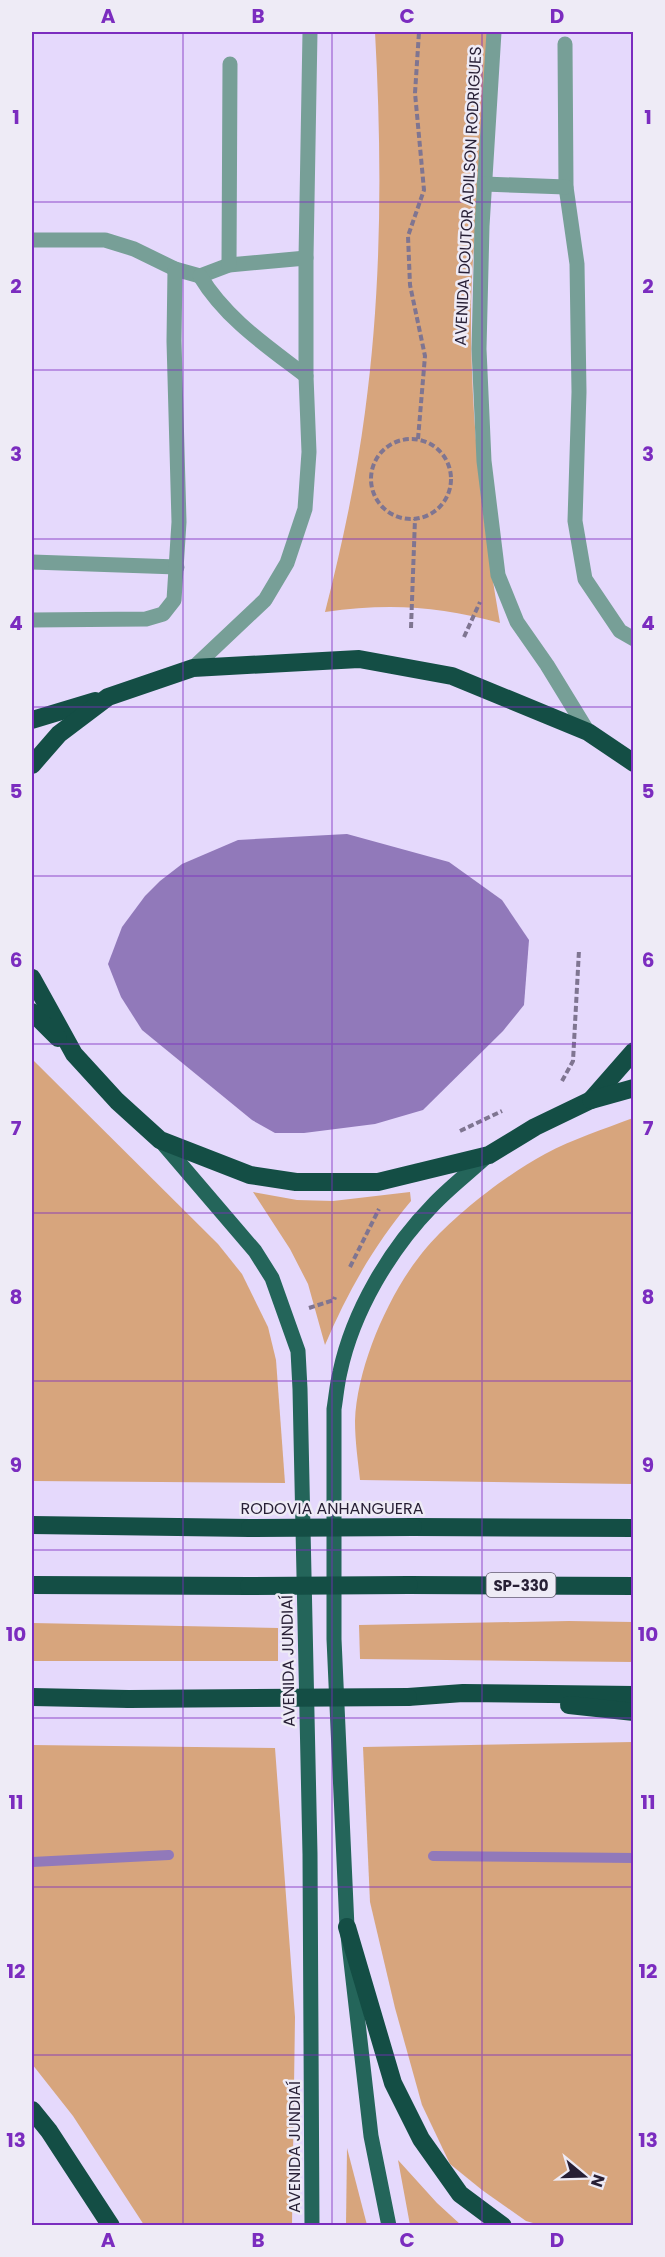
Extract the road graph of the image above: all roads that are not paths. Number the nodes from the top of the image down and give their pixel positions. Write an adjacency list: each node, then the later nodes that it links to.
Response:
1 (310, 32): 8 (street)
2 (494, 32): 5 (street, AVENIDA DOUTOR ADILSON RODRIGUES)
3 (565, 44): 6 (street)
4 (230, 64): 9 (street)
5 (484, 184): 6 (street); 20 (street, AVENIDA DOUTOR ADILSON RODRIGUES)
6 (566, 187): 16 (street)
7 (32, 240): 10 (street)
8 (306, 258): 9 (street); 12 (street)
9 (228, 265): 11 (street)
10 (175, 269): 11 (street); 14 (street)
11 (200, 276): 12 (street)
12 (306, 376): 17 (street)
13 (32, 562): 14 (street)
14 (177, 567): 15 (street)
15 (32, 620)
16 (633, 639)
17 (193, 668): 18 (highway); 20 (highway)
18 (108, 697): 19 (highway); 22 (highway)
19 (32, 720)
20 (588, 732): 21 (highway)
21 (633, 763)
22 (32, 765)
23 (32, 978): 26 (highway)
24 (32, 1012): 26 (highway)
25 (633, 1051): 28 (highway)
26 (74, 1054): 29 (highway)
27 (633, 1088): 28 (highway)
28 (591, 1100): 30 (highway)
29 (160, 1140): 30 (highway); 42 (main road, AVENIDA JUNDIAÍ)
30 (489, 1155): 39 (main road)
31 (32, 1525): 32 (highway, RODOVIA ANHANGUERA, bridge)
32 (633, 1528)
33 (32, 1585): 34 (highway, SP-330, bridge)
34 (633, 1586)
35 (463, 1693): 36 (highway); 37 (highway, bridge); 38 (highway)
36 (633, 1695)
37 (32, 1697)
38 (633, 1712)
39 (347, 1927): 43 (main road); 44 (highway)
40 (32, 2110): 41 (highway)
41 (111, 2226)
42 (312, 2226)
43 (389, 2226)
44 (503, 2226)

